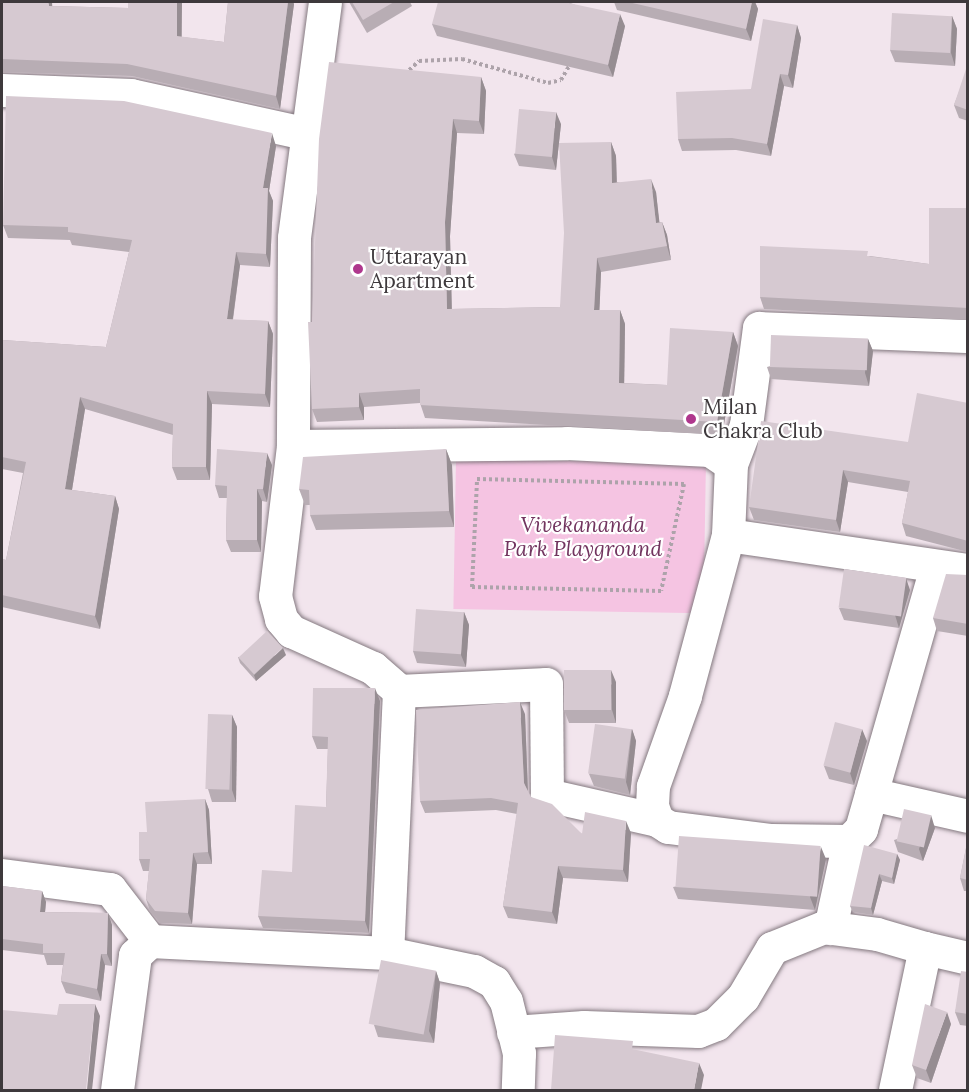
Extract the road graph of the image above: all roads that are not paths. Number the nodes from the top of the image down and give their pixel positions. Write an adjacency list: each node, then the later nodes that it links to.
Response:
1 (325, 2): 3 (street)
2 (2, 90): 3 (street)
3 (304, 133): 5 (street)
4 (968, 336): 6 (street)
5 (293, 446): 6 (street); 9 (street)
6 (730, 464): 7 (street)
7 (728, 535): 8 (street); 12 (street)
8 (959, 563): 10 (street)
9 (399, 691): 12 (street); 18 (street)
10 (871, 794): 11 (street); 13 (street)
11 (968, 816)
12 (657, 820): 13 (street)
13 (849, 841): 15 (street)
14 (2, 875): 16 (street)
15 (830, 928): 17 (street); 20 (street)
16 (150, 941): 18 (street); 21 (street)
17 (924, 948): 19 (street); 23 (street)
18 (387, 953): 20 (street)
19 (968, 958)
20 (513, 1032): 22 (street)
21 (117, 1090)
22 (518, 1090)
23 (895, 1090)

